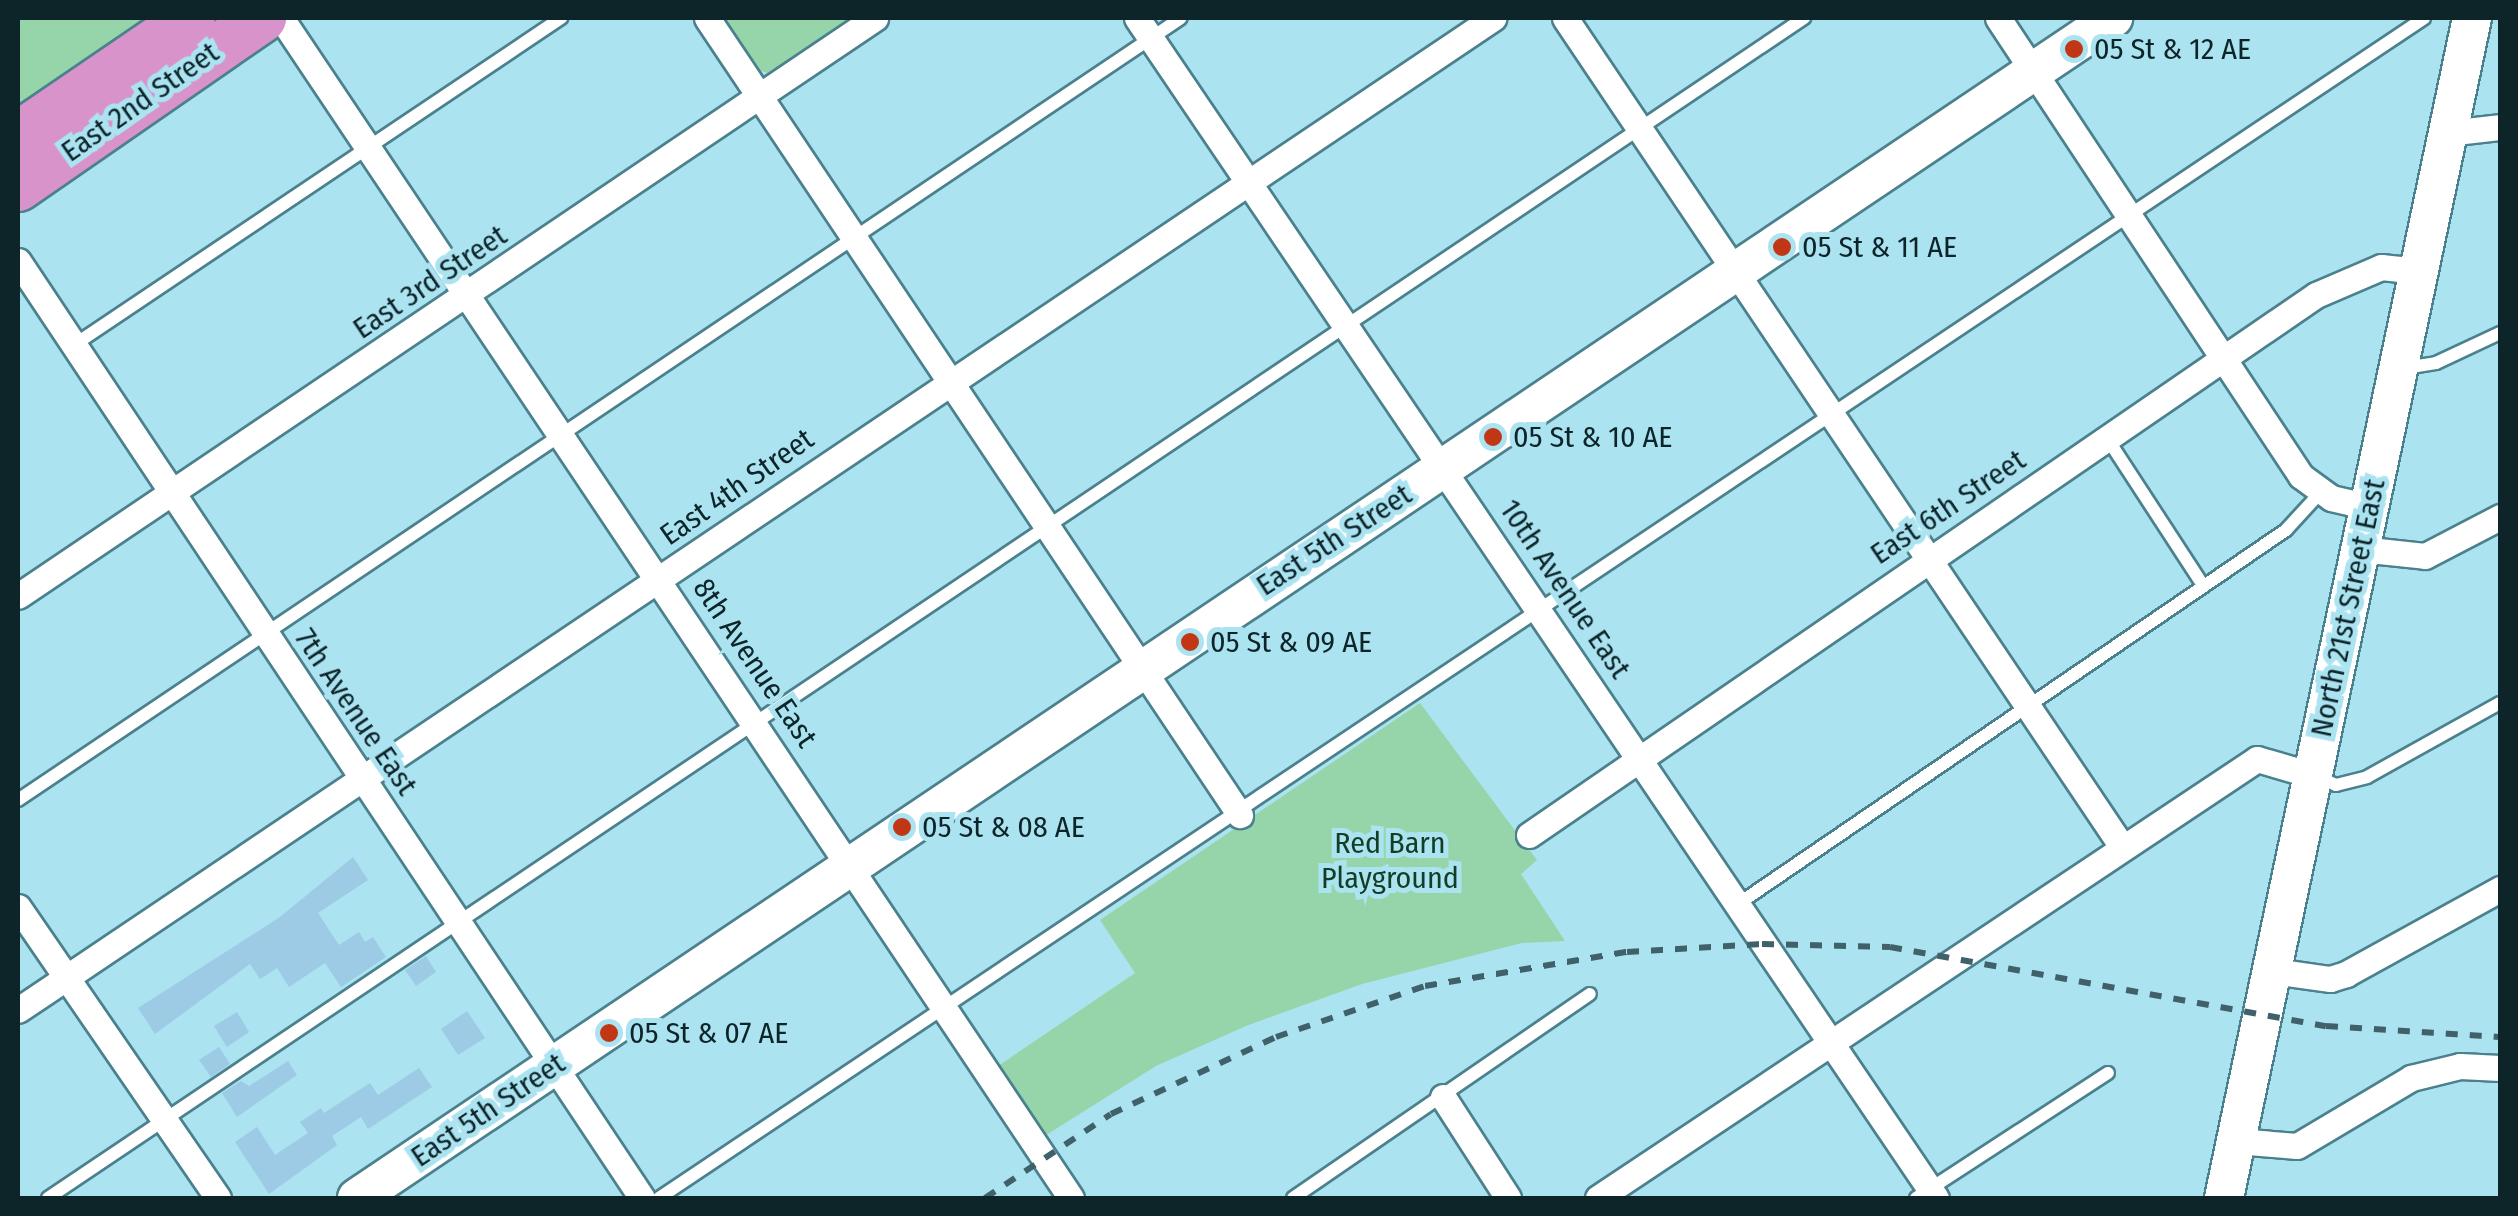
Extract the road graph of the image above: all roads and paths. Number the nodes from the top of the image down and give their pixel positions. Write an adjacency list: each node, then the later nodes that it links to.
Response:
1 (191, 18): 21 (highway, East 2nd Street)
2 (262, 18): 24 (highway, East 2nd Street)
3 (281, 18): 22 (street, 8th Avenue East)
4 (561, 18): 22 (lane)
5 (708, 18): 17 (street)
6 (875, 18): 17 (street, East 3rd Street)
7 (1181, 18): 15 (lane)
8 (1493, 18): 23 (street, East 4th Street)
9 (1565, 18): 19 (street)
10 (1804, 18): 19 (lane)
11 (1998, 18): 16 (street)
12 (2114, 18): 16 (street, East 5th Street)
13 (2424, 18): 25 (lane)
14 (2472, 18): 20 (street, North 21st Street East)
15 (1144, 28): 23 (street, 10th Avenue East); 26 (lane)
16 (2034, 71): 25 (street); 28 (street, East 5th Street)
17 (758, 94): 26 (street); 30 (street, East 3rd Street)
18 (2500, 127): 20 (street)
19 (1640, 129): 28 (street); 31 (lane)
20 (2448, 133): 29 (street, North 21st Street East)
21 (18, 136)
22 (366, 146): 30 (street, 8th Avenue East); 33 (lane)
23 (1248, 184): 31 (street, 10th Avenue East); 36 (street, East 4th Street)
24 (18, 187)
25 (2129, 220): 34 (street); 37 (lane)
26 (852, 243): 36 (street); 38 (lane)
27 (18, 261): 33 (street, 7th Avenue East)
28 (1737, 270): 37 (street); 40 (street, East 5th Street)
29 (2419, 271): 34 (street, East 6th Street); 35 (street, North 21st Street East)
30 (466, 298): 38 (street, 8th Avenue East); 42 (street, East 3rd Street)
31 (1347, 328): 40 (street, 10th Avenue East); 45 (lane)
32 (2500, 333): 35 (lane)
33 (74, 345): 42 (street, 7th Avenue East)
34 (2226, 360): 39 (street, East 6th Street); 41 (street)
35 (2398, 369): 43 (street, North 21st Street East)
36 (946, 383): 45 (street); 48 (street, East 4th Street)
37 (1828, 415): 47 (street); 51 (lane)
38 (564, 438): 48 (street, 8th Avenue East); 52 (lane)
39 (2106, 438): 47 (street, East 6th Street); 49 (lane)
40 (1444, 468): 51 (street, 10th Avenue East); 53 (street, East 5th Street)
41 (2320, 493): 43 (street); 49 (lane)
42 (171, 496): 50 (street, East 3rd Street); 52 (street, 7th Avenue East)
43 (2369, 506): 46 (street, North 21st Street East)
44 (2500, 517): 46 (street)
45 (1044, 528): 53 (street); 56 (lane)
46 (2360, 549): 58 (street, North 21st Street East)
47 (1928, 561): 54 (street); 57 (street, East 6th Street)
48 (659, 580): 56 (street, 8th Avenue East); 59 (street, East 4th Street)
49 (2203, 584): 54 (lane)
50 (18, 596)
51 (1540, 613): 57 (street, 10th Avenue East); 61 (lane)
52 (264, 634): 59 (street, 7th Avenue East); 60 (lane)
53 (1138, 668): 61 (street); 64 (street, East 5th Street)
54 (2026, 702): 63 (street); 66 (lane)
55 (2500, 703): 58 (lane)
56 (755, 720): 64 (street, 8th Avenue East); 68 (lane)
57 (1637, 755): 62 (street, East 6th Street); 66 (street, 10th Avenue East)
58 (2312, 775): 63 (street); 69 (street, North 21st Street East)
59 (363, 778): 68 (street, 7th Avenue East); 70 (street, East 4th Street)
60 (18, 800)
61 (1240, 815): 72 (lane)
62 (1529, 834)
63 (2121, 845): 74 (street)
64 (854, 865): 72 (street, 8th Avenue East); 75 (street, East 5th Street)
65 (2500, 889): 69 (street)
66 (1738, 904): 74 (street, 10th Avenue East)
67 (18, 906): 70 (street)
68 (458, 919): 75 (street, 7th Avenue East); 79 (lane)
69 (2274, 971): 80 (street, North 21st Street East)
70 (66, 977): 73 (street, East 4th Street); 79 (street)
71 (1590, 994): 78 (lane)
72 (949, 1008): 86 (lane); 87 (street, 8th Avenue East)
73 (18, 1010)
74 (1828, 1044): 81 (street, 10th Avenue East); 90 (street)
75 (556, 1064): 84 (street, East 5th Street); 85 (street, 7th Avenue East)
76 (2500, 1068): 80 (street)
77 (2108, 1073): 81 (lane)
78 (1444, 1098): 88 (lane); 89 (street)
79 (163, 1119): 82 (lane); 83 (street)
80 (2237, 1141): 91 (street, North 21st Street East)
81 (1927, 1196)
82 (48, 1198)
83 (218, 1198)
84 (357, 1198)
85 (642, 1198)
86 (659, 1198)
87 (1071, 1198)
88 (1294, 1198)
89 (1508, 1198)
90 (1598, 1198)
91 (2224, 1198)

